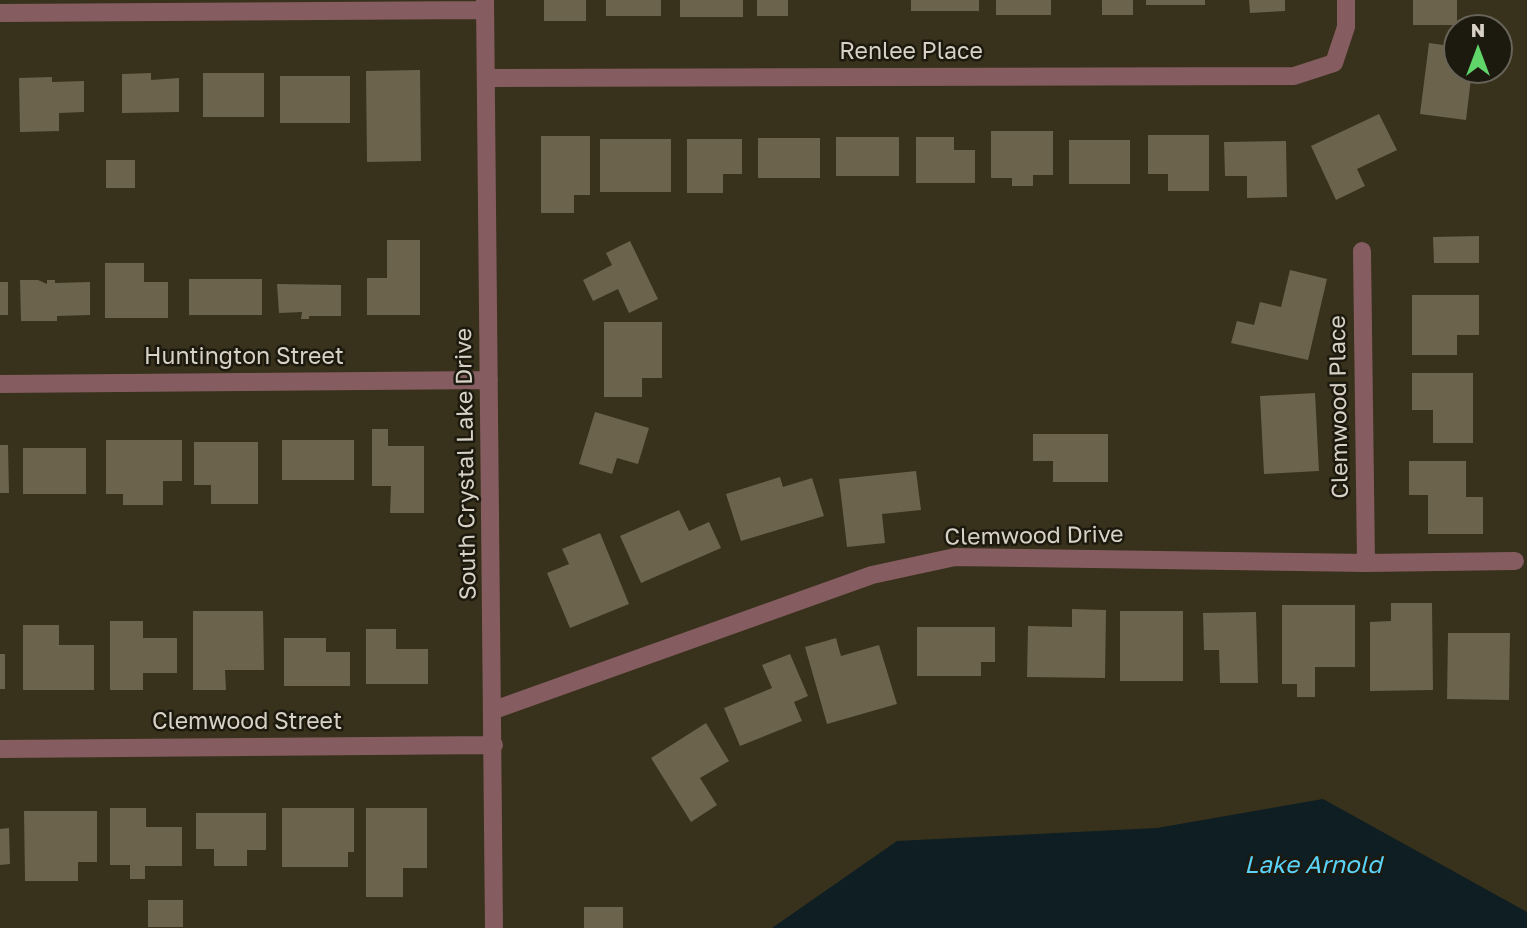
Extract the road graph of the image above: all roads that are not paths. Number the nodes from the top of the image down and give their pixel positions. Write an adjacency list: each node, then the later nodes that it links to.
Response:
1 (1346, 0): 4 (street, Renlee Place)
2 (485, 5): 3 (street); 4 (street, South Crystal Lake Drive)
3 (0, 13)
4 (486, 78): 6 (street, South Crystal Lake Drive)
5 (1362, 251): 9 (street, Clemwood Place)
6 (489, 380): 7 (street, Huntington Street); 10 (street, South Crystal Lake Drive)
7 (0, 384)
8 (1522, 562): 9 (street, Clemwood Drive)
9 (1366, 563): 10 (street, Clemwood Drive)
10 (494, 710): 11 (street, South Crystal Lake Drive)
11 (494, 745): 12 (street, Clemwood Street); 13 (street, South Crystal Lake Drive)
12 (0, 749)
13 (495, 928)

